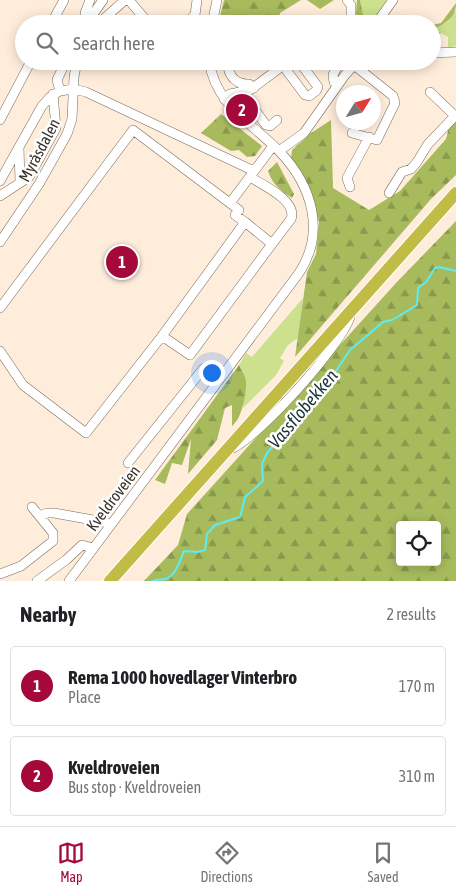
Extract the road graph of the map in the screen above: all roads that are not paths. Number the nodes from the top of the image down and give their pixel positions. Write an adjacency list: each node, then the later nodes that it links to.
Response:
1 (64, 0): 10 (street)
2 (90, 0): 11 (street)
3 (103, 0): 12 (street)
4 (125, 0): 13 (street)
5 (129, 0): 14 (street)
6 (197, 0): 15 (street)
7 (217, 0): 16 (street)
8 (347, 0): 17 (street)
9 (393, 0): 18 (street)
10 (56, 15)
11 (85, 15)
12 (93, 15)
13 (108, 15)
14 (142, 15)
15 (195, 15)
16 (214, 15)
17 (350, 15)
18 (382, 15)
19 (456, 52): 20 (street)
20 (441, 53)
21 (26, 70): 41 (street)
22 (62, 70): 38 (street)
23 (76, 70): 35 (street, Myråsdalen)
24 (211, 70): 39 (street, Kveldroveien)
25 (229, 70): 33 (street)
26 (280, 70): 33 (street)
27 (289, 70): 28 (street)
28 (305, 70)
29 (336, 70): 32 (street)
30 (350, 70): 32 (street)
31 (364, 70): 44 (street)
32 (338, 85)
33 (254, 88): 36 (street)
34 (336, 88): 46 (street)
35 (73, 89): 38 (street); 47 (street); 57 (street, Myråsdalen)
36 (241, 91): 39 (street); 42 (street)
37 (430, 92): 40 (street)
38 (57, 93): 45 (street); 49 (street)
39 (224, 99): 46 (street, Kveldroveien)
40 (456, 115): 51 (street)
41 (0, 120)
42 (277, 120)
43 (352, 133): 44 (street)
44 (369, 137): 50 (street)
45 (19, 147): 48 (street); 49 (street)
46 (276, 148): 47 (street); 63 (street, Kveldroveien)
47 (252, 174): 55 (street); 59 (street)
48 (0, 181)
49 (20, 182): 53 (street)
50 (350, 187)
51 (389, 193)
52 (456, 193): 72 (highway)
53 (0, 196)
54 (456, 199): 73 (highway)
55 (230, 203): 56 (street); 60 (street)
56 (244, 222): 59 (street); 61 (street)
57 (4, 229): 58 (street, Myråsdalen)
58 (0, 242)
59 (272, 244): 61 (street)
60 (0, 308)
61 (162, 336): 62 (street)
62 (0, 352)
63 (224, 374): 64 (street); 67 (street, Kveldroveien)
64 (128, 463)
65 (32, 507): 66 (street)
66 (40, 516): 67 (street); 69 (street)
67 (111, 526): 68 (street, Kveldroveien)
68 (93, 548): 70 (street); 71 (street, Kveldroveien)
69 (0, 574)
70 (38, 580)
71 (69, 581)
72 (110, 581)
73 (116, 581)

